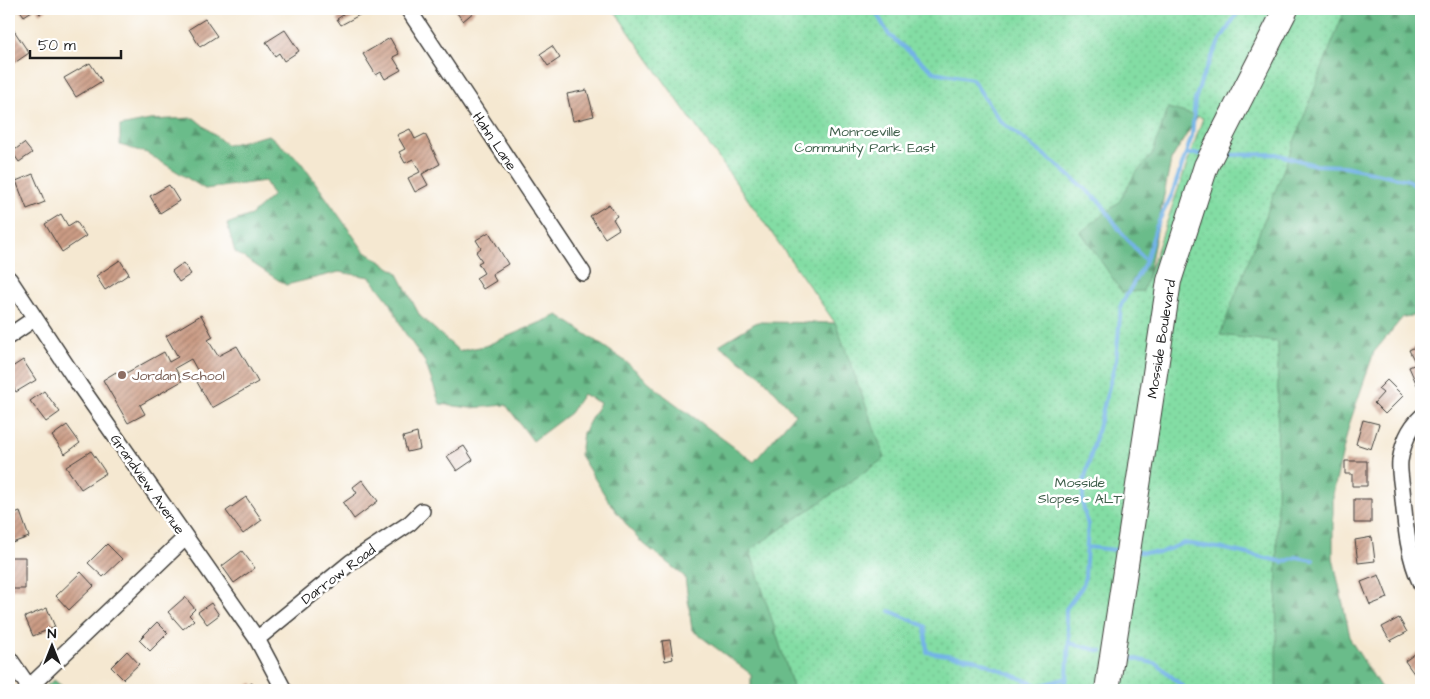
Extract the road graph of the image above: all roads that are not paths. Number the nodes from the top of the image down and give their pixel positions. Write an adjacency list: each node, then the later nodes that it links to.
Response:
1 (408, 9): 3 (street, Hahn Lane)
2 (1286, 9): 15 (main road, Mosside Boulevard)
3 (583, 273)
4 (9, 279): 5 (street, Grandview Avenue)
5 (34, 318): 6 (street); 9 (street, Grandview Avenue)
6 (9, 336)
7 (1421, 417): 10 (street)
8 (422, 511): 11 (street, Darrow Road)
9 (185, 538): 11 (street, Grandview Avenue); 13 (street)
10 (1421, 584)
11 (256, 639): 14 (street, Grandview Avenue)
12 (9, 658): 13 (street)
13 (27, 688)
14 (284, 690)
15 (1107, 690)

